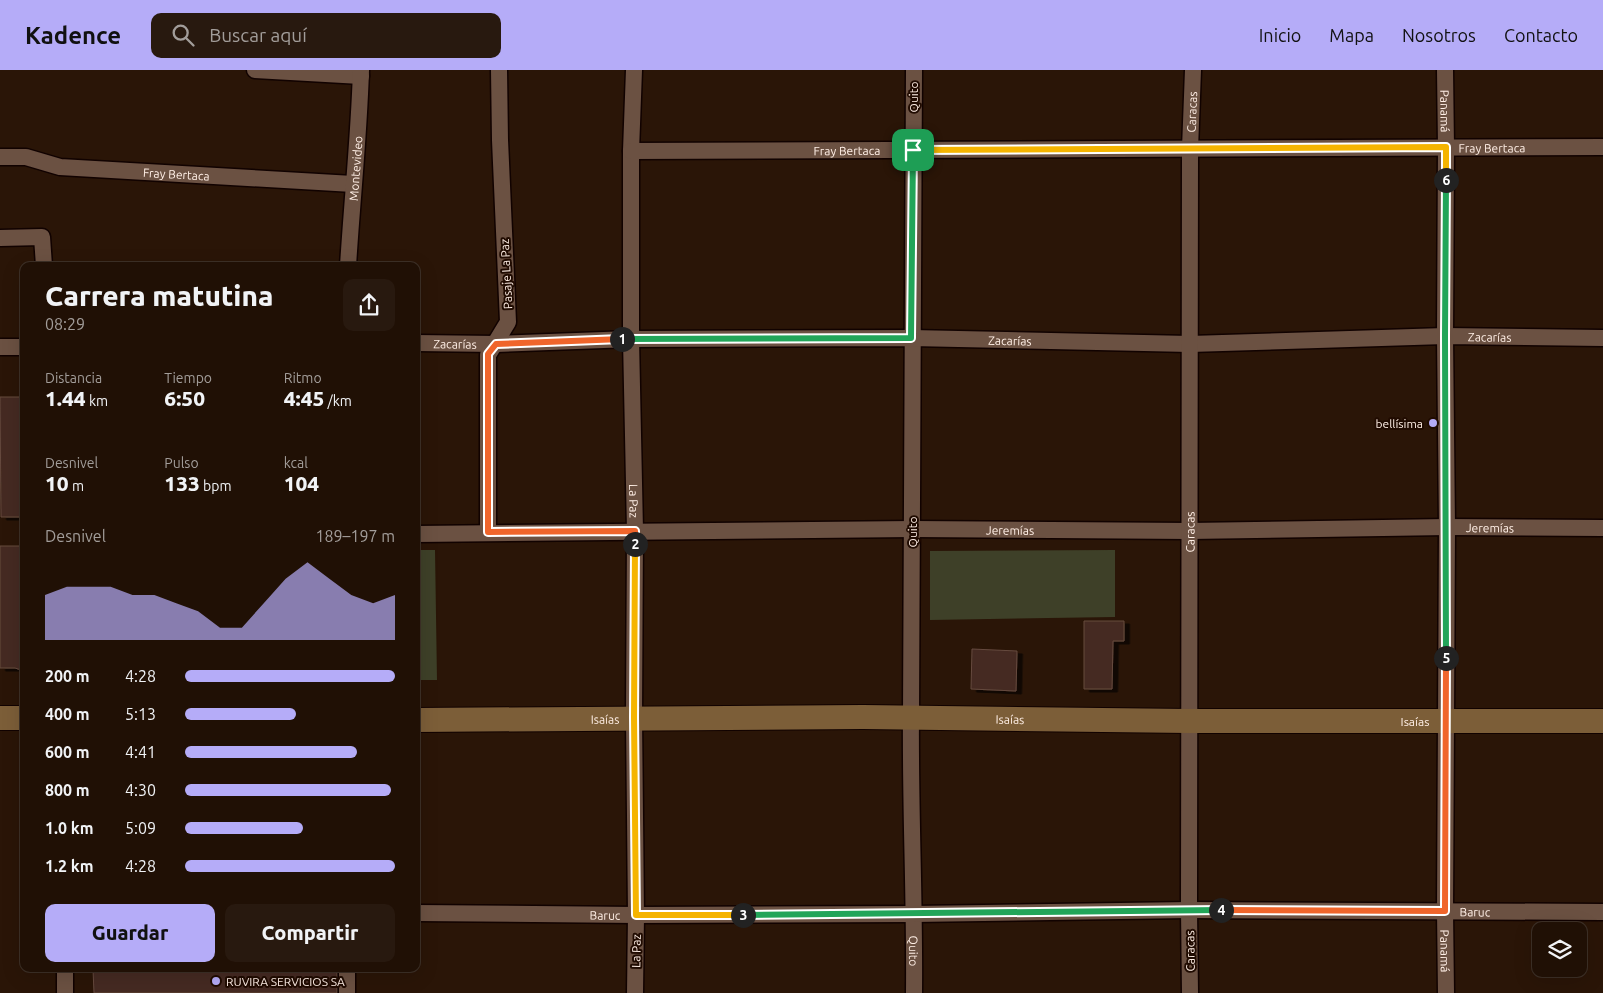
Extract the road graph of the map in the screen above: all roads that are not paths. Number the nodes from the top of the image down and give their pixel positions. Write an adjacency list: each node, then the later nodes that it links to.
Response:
1 (255, 70): 7 (street)
2 (499, 70): 23 (street, Pasaje La Paz)
3 (634, 70): 12 (street, La Paz)
4 (914, 70): 11 (street, Quito)
5 (1193, 70): 10 (street, Caracas)
6 (1445, 70): 8 (street, Panamá)
7 (361, 73): 14 (street, Montevideo)
8 (1446, 147): 9 (street, Fray Bertaca); 10 (street, Fray Bertaca); 18 (street, Panamá)
9 (1603, 148)
10 (1190, 149): 11 (street, Fray Bertaca); 24 (street, Caracas)
11 (913, 150): 12 (street, Fray Bertaca); 19 (street, Quito)
12 (631, 151): 21 (street, La Paz)
13 (0, 157): 14 (street, Fray Bertaca)
14 (353, 184): 17 (street, Montevideo)
15 (0, 238): 16 (street)
16 (44, 262)
17 (348, 262)
18 (1445, 336): 20 (street, Zacarías); 24 (street, Zacarías); 27 (street, Panamá)
19 (911, 338): 21 (street, Zacarías); 24 (street, Zacarías); 29 (street, Quito)
20 (1603, 338)
21 (631, 339): 23 (street, Zacarías); 30 (street, La Paz)
22 (420, 343): 23 (street, Zacarías)
23 (496, 344): 32 (street, Pasaje La Paz)
24 (1190, 344): 31 (street, Caracas)
25 (0, 347): 26 (street)
26 (20, 347)
27 (1447, 526): 28 (street, Jeremías); 31 (street, Jeremías); 39 (street, Panamá)
28 (1603, 528)
29 (913, 529): 30 (street, Jeremías); 31 (street, Jeremías); 35 (street, Quito)
30 (635, 531): 32 (street, Jeremías); 34 (street, La Paz)
31 (1190, 531): 41 (street, Caracas)
32 (488, 532): 33 (street, Jeremías)
33 (420, 534)
34 (634, 717): 35 (street, Isaías); 38 (street, Isaías); 47 (street, La Paz)
35 (911, 717): 41 (street, Isaías); 46 (street, Quito)
36 (0, 718): 37 (street)
37 (20, 718)
38 (420, 720)
39 (1446, 720): 40 (street, Isaías); 41 (street, Isaías); 43 (street, Panamá)
40 (1603, 721)
41 (1189, 722): 42 (street, Caracas)
42 (1189, 910): 43 (street, Baruc); 46 (street, Baruc); 54 (street, Caracas)
43 (1445, 911): 44 (street, Baruc); 55 (street, Panamá)
44 (1603, 912)
45 (420, 913): 47 (street, Baruc)
46 (914, 914): 47 (street, Baruc); 53 (street, Quito)
47 (636, 915): 52 (street, La Paz)
48 (65, 972): 50 (street)
49 (347, 972): 51 (street)
50 (65, 993)
51 (347, 993)
52 (635, 993)
53 (914, 993)
54 (1190, 993)
55 (1446, 993)

